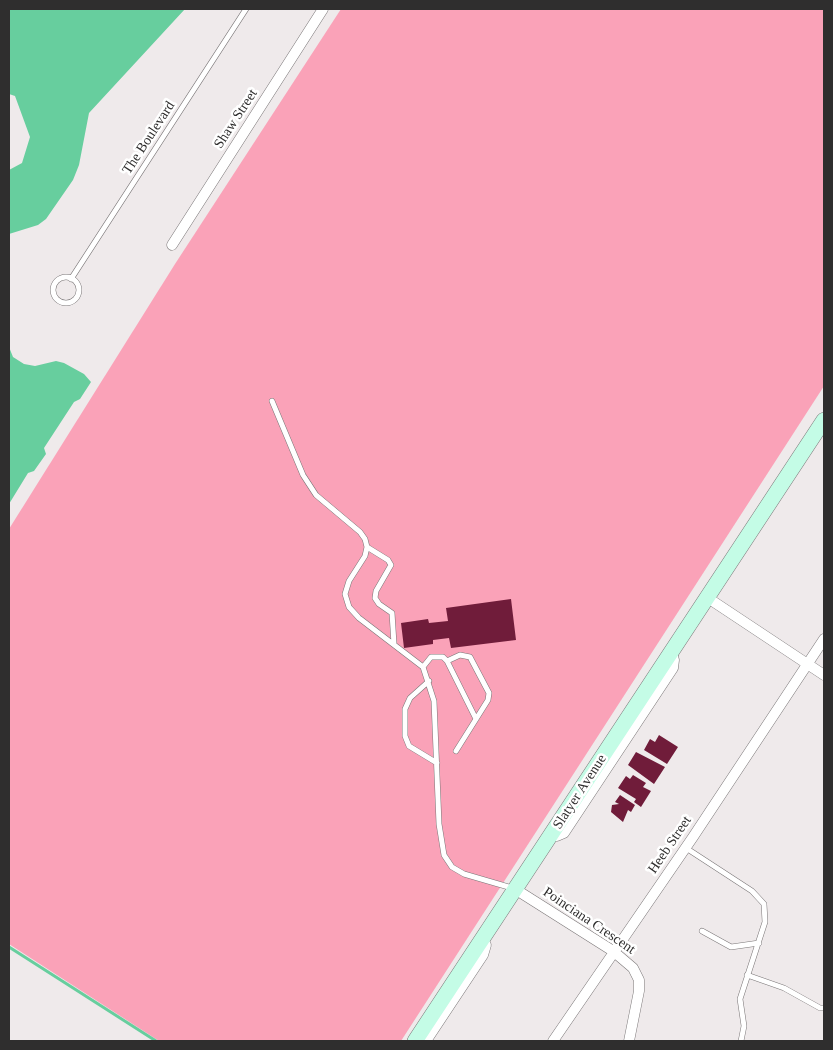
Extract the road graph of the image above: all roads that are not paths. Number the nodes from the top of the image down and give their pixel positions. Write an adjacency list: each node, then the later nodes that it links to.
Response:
1 (246, 9): 4 (lane, The Boulevard)
2 (324, 9): 3 (street, Shaw Street)
3 (172, 245)
4 (71, 279): 4 (lane, The Boulevard)
5 (272, 401): 9 (lane)
6 (824, 420): 8 (main road, Slatyer Avenue)
7 (824, 431): 8 (street, Slatyer Avenue)
8 (744, 543): 10 (main road, Slatyer Avenue)
9 (367, 547): 12 (lane); 12 (lane)
10 (708, 598): 14 (street); 22 (main road, Slatyer Avenue)
11 (824, 639): 14 (street, Heeb Street)
12 (394, 644): 15 (lane)
13 (447, 661): 15 (lane); 18 (lane); 18 (lane)
14 (808, 664): 16 (street); 21 (street, Heeb Street)
15 (423, 666): 17 (lane)
16 (824, 675)
17 (429, 681): 20 (lane); 20 (lane)
18 (476, 719): 19 (lane)
19 (456, 750)
20 (437, 763): 22 (lane)
21 (686, 848): 25 (lane); 26 (street, Heeb Street)
22 (515, 889): 24 (main road, Slatyer Avenue); 26 (street, Poinciana Crescent)
23 (702, 931): 25 (lane)
24 (482, 939): 29 (main road, Slatyer Avenue); 30 (street)
25 (759, 943): 27 (lane)
26 (614, 951): 31 (street, Heeb Street); 32 (street, Poinciana Crescent)
27 (747, 975): 28 (lane); 33 (lane)
28 (824, 1008)
29 (414, 1041)
30 (426, 1041)
31 (554, 1041)
32 (629, 1041)
33 (741, 1041)

